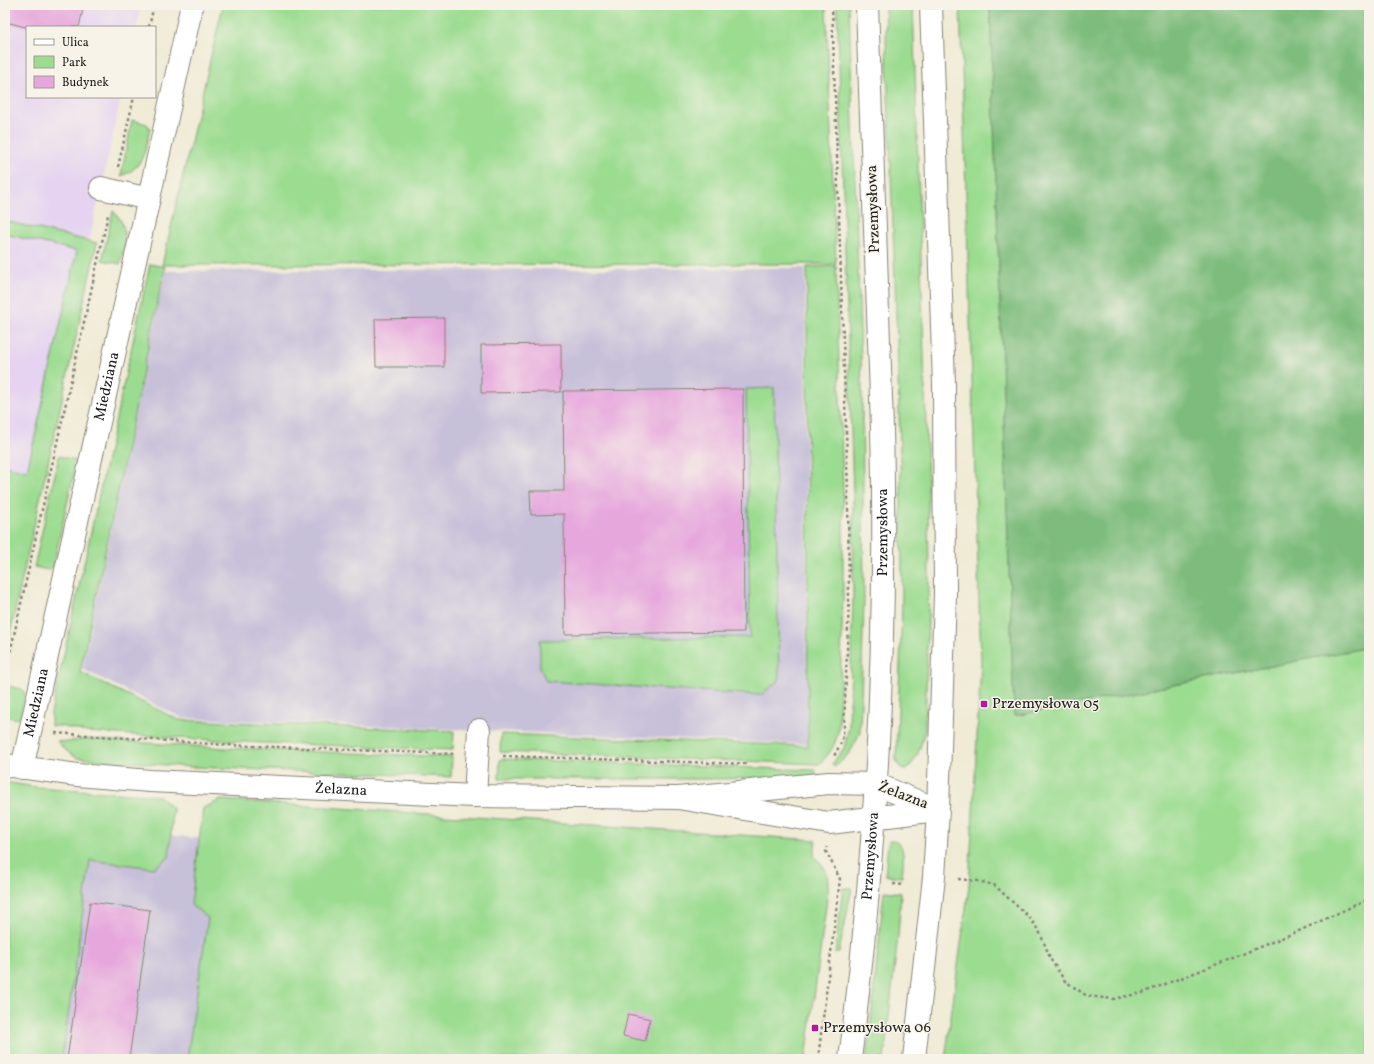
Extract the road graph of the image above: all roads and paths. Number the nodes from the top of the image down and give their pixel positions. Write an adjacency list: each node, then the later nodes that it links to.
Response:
1 (154, 5): 6 (path)
2 (192, 5): 9 (main road, Miedziana)
3 (832, 5): 14 (path)
4 (868, 5): 17 (main road, Przemysłowa)
5 (931, 5): 20 (main road)
6 (149, 26)
7 (134, 98): 8 (path)
8 (107, 189): 9 (main road); 10 (path)
9 (149, 199): 11 (main road, Miedziana)
10 (5, 675)
11 (30, 730): 13 (path); 16 (main road, Miedziana)
12 (479, 730): 13 (main road)
13 (478, 755): 15 (path); 18 (main road)
14 (829, 762)
15 (747, 764)
16 (13, 767): 18 (main road, Żelazna)
17 (876, 784): 19 (main road, Żelazna); 20 (main road, Żelazna); 21 (main road, Przemysłowa)
18 (475, 796): 19 (main road, Żelazna)
19 (678, 798): 21 (main road, Żelazna)
20 (938, 810): 21 (main road, Żelazna); 23 (main road)
21 (874, 818): 26 (main road, Przemysłowa)
22 (827, 844): 25 (path)
23 (934, 877): 24 (path); 27 (main road)
24 (1369, 898)
25 (818, 1059)
26 (850, 1059)
27 (914, 1059)

